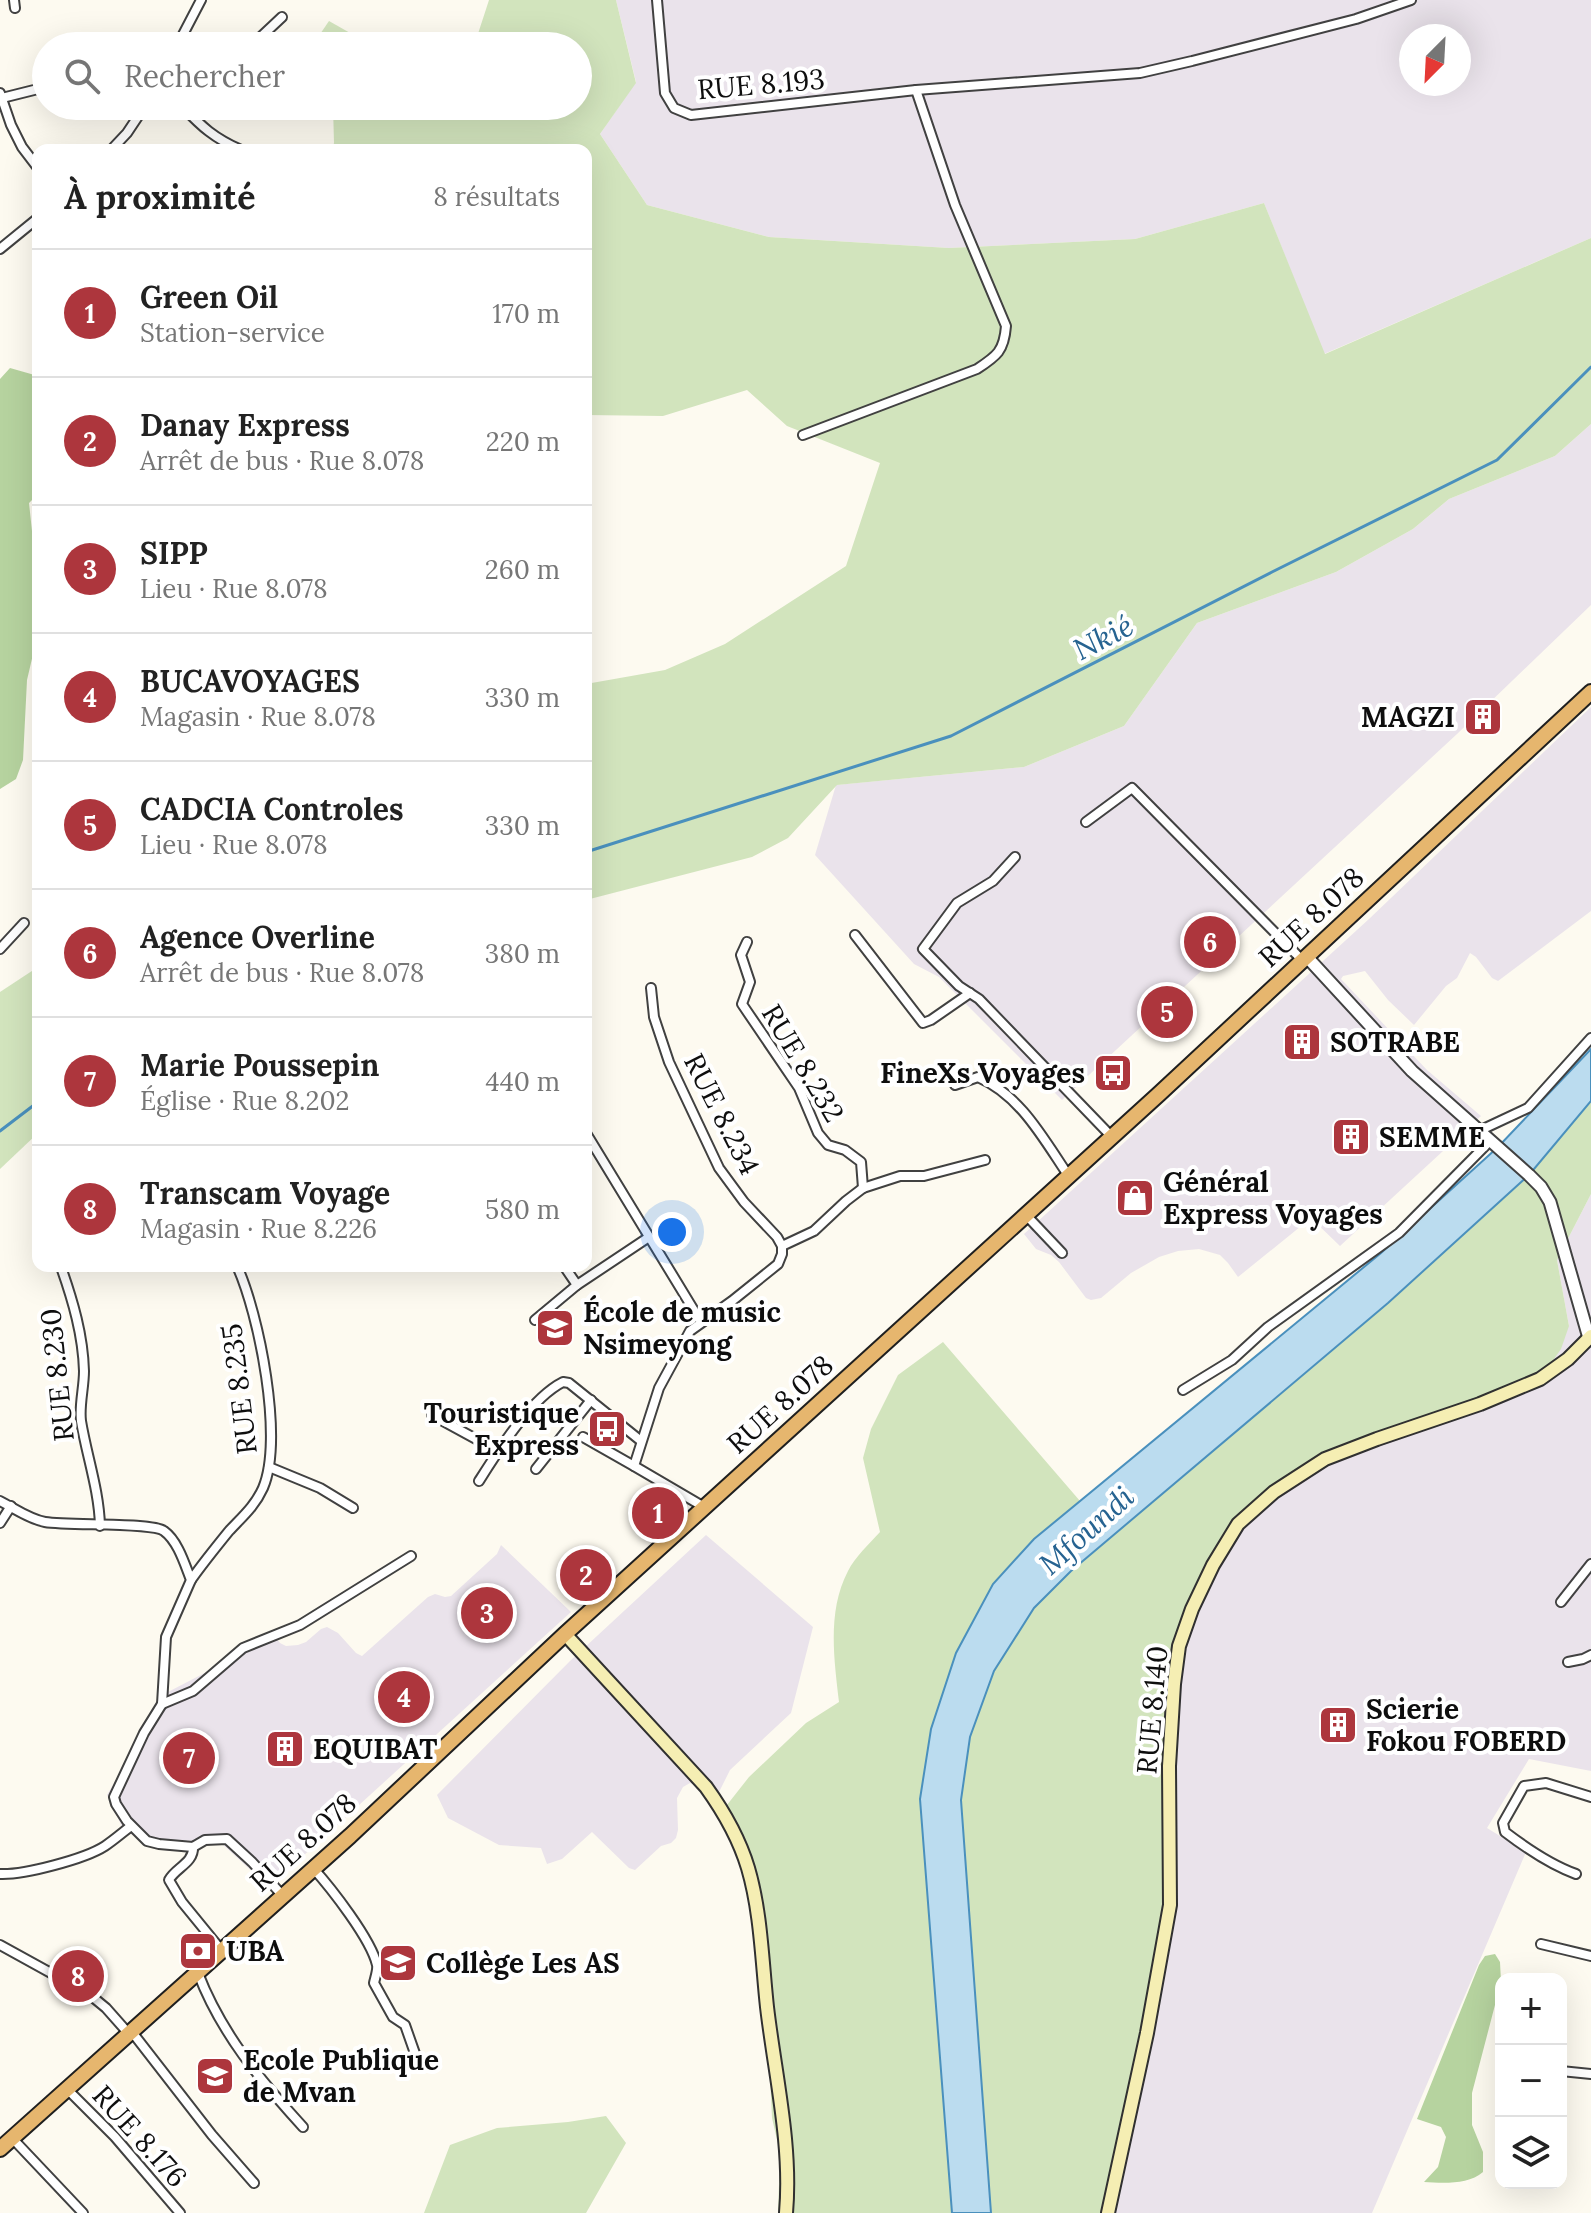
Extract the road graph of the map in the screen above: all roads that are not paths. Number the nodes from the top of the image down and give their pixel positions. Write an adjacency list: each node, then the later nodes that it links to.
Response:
1 (201, 0): 5 (street)
2 (657, 0): 8 (street, RUE 8.193)
3 (1411, 0): 8 (street, RUE 8.193)
4 (282, 17): 6 (street)
5 (184, 32)
6 (266, 32)
7 (32, 89): 9 (street)
8 (916, 90): 17 (street)
9 (1, 95): 14 (street)
10 (136, 120): 12 (street)
11 (195, 120): 13 (street)
12 (117, 144)
13 (227, 144)
14 (32, 160)
15 (32, 226): 16 (street)
16 (0, 249)
17 (803, 435)
18 (1591, 692): 25 (highway, RUE 8.078)
19 (1086, 822): 25 (street)
20 (1015, 857): 27 (street)
21 (24, 923): 24 (street)
22 (855, 935): 27 (street)
23 (747, 942): 36 (street, RUE 8.232)
24 (0, 949)
25 (1305, 959): 30 (street); 31 (highway, RUE 8.078)
26 (651, 988): 39 (street, RUE 8.234)
27 (970, 993): 31 (street)
28 (1591, 1038): 30 (street)
29 (955, 1085): 35 (street)
30 (1481, 1130): 33 (street)
31 (1111, 1136): 35 (highway, RUE 8.078)
32 (592, 1143): 38 (street)
33 (1494, 1144): 47 (street); 48 (street)
34 (985, 1160): 36 (street)
35 (1068, 1175): 37 (highway, RUE 8.078)
36 (863, 1188): 39 (street)
37 (1026, 1215): 40 (street); 60 (highway, RUE 8.078)
38 (649, 1237): 44 (street); 46 (street)
39 (782, 1246): 46 (street)
40 (1062, 1253)
41 (63, 1272): 63 (street, RUE 8.230)
42 (240, 1272): 55 (street, RUE 8.235)
43 (568, 1272): 44 (street)
44 (577, 1285): 45 (street)
45 (535, 1320)
46 (701, 1322): 52 (street)
47 (1590, 1337): 96 (main road, RUE 8.140)
48 (1183, 1390)
49 (591, 1400): 52 (street); 53 (street); 56 (street)
50 (432, 1415): 53 (street)
51 (583, 1437): 54 (street)
52 (641, 1441): 54 (street)
53 (498, 1451): 57 (street)
54 (634, 1466): 60 (street)
55 (269, 1467): 61 (street); 66 (street, RUE 8.235)
56 (536, 1469)
57 (479, 1481)
58 (0, 1501): 59 (street)
59 (11, 1506): 62 (street); 63 (street)
60 (704, 1507): 68 (highway, RUE 8.078)
61 (353, 1508)
62 (0, 1523)
63 (100, 1526): 66 (street)
64 (411, 1556): 71 (street)
65 (1591, 1564): 67 (street)
66 (191, 1580): 71 (street, RUE 8.235)
67 (1561, 1602)
68 (565, 1634): 75 (highway, RUE 8.078); 95 (main road)
69 (1591, 1655): 70 (street)
70 (1568, 1662)
71 (162, 1704): 73 (street)
72 (1591, 1797): 77 (street)
73 (131, 1826): 74 (street); 76 (street)
74 (193, 1847): 78 (street); 81 (street)
75 (313, 1868): 78 (highway, RUE 8.078); 85 (street)
76 (0, 1874)
77 (1576, 1874)
78 (283, 1896): 81 (highway, RUE 8.078)
79 (1541, 1944): 82 (street)
80 (0, 1945): 84 (street)
81 (222, 1951): 83 (highway, RUE 8.078)
82 (1591, 1956)
83 (198, 1973): 84 (highway, RUE 8.078); 89 (street)
84 (131, 2033): 88 (highway, RUE 8.078); 92 (street)
85 (418, 2062)
86 (1567, 2072): 87 (street)
87 (1591, 2074)
88 (68, 2090): 90 (highway, RUE 8.078); 94 (street, RUE 8.176)
89 (303, 2127)
90 (13, 2139): 91 (highway, RUE 8.078); 93 (street)
91 (0, 2149)
92 (254, 2183)
93 (83, 2213)
94 (180, 2213)
95 (786, 2213)
96 (1108, 2213)

